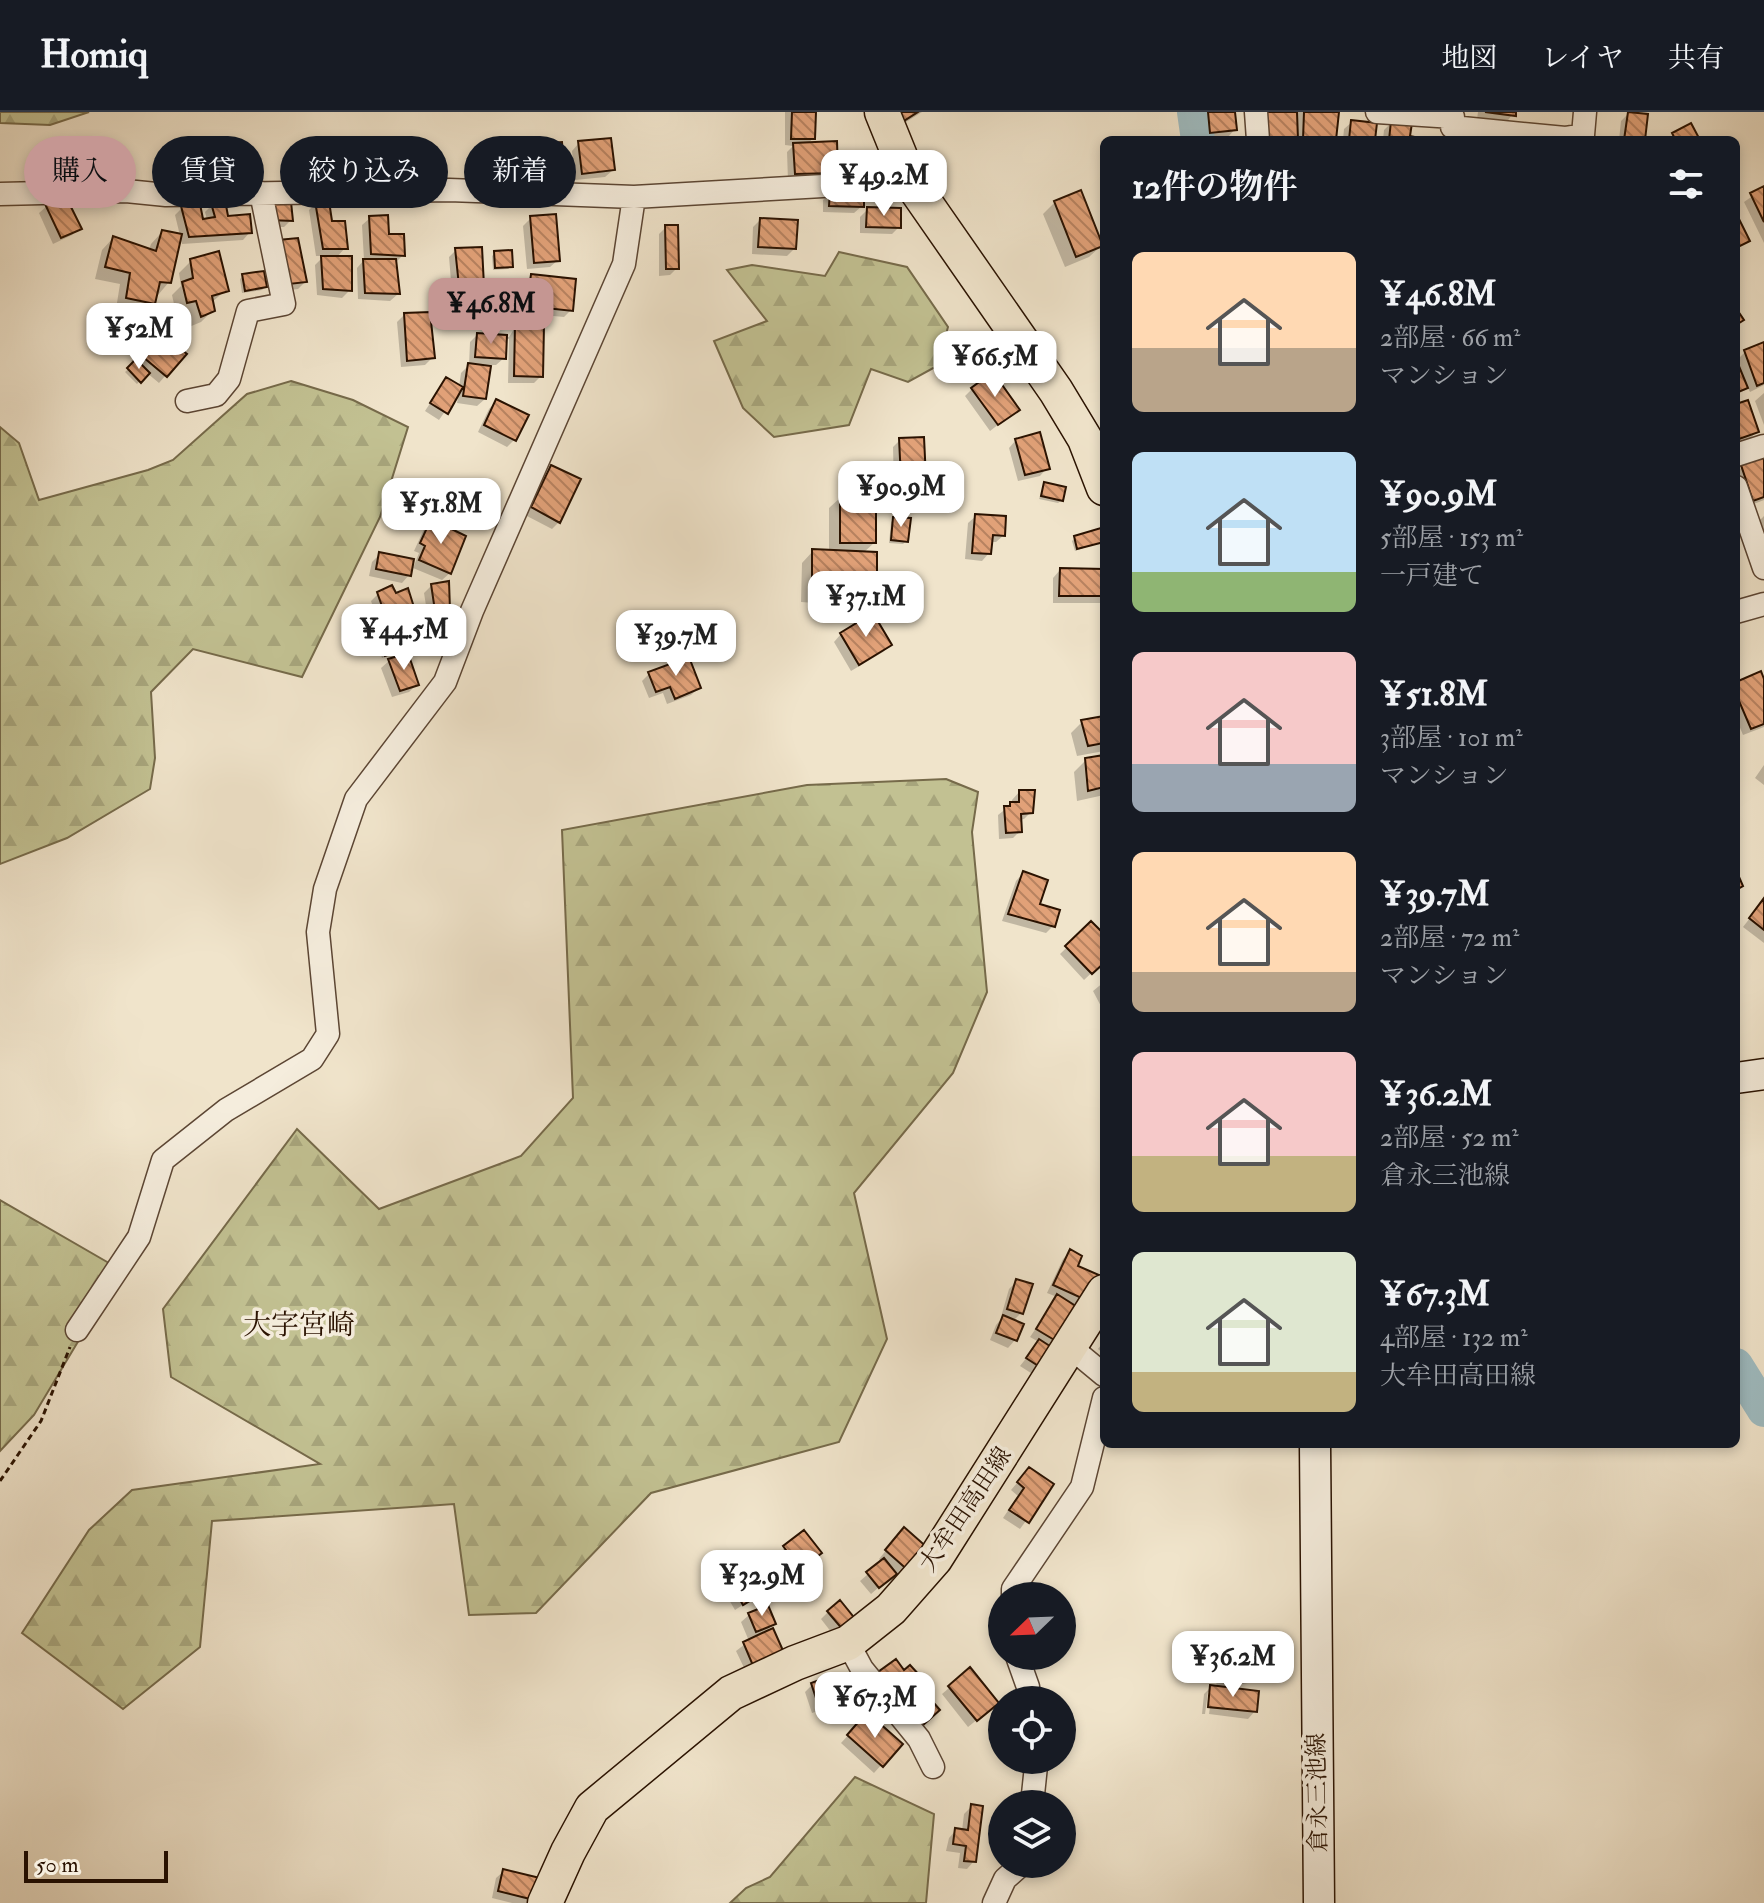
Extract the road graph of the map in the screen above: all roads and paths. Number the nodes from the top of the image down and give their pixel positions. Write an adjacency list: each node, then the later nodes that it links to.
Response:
1 (882, 112): 9 (main road)
2 (1256, 112): 6 (street)
3 (1377, 112): 5 (street)
4 (1585, 112): 8 (street)
5 (1452, 124): 7 (street)
6 (1258, 136)
7 (1567, 136)
8 (1577, 136)
9 (910, 181): 13 (street); 18 (main road)
10 (264, 193): 13 (street)
11 (0, 194): 12 (street)
12 (152, 194)
13 (634, 197): 26 (street)
14 (264, 207): 15 (street)
15 (187, 401)
16 (1764, 446): 17 (street)
17 (1740, 454)
18 (1100, 478)
19 (1740, 499): 20 (street)
20 (1764, 568)
21 (1764, 604): 22 (street)
22 (1740, 611)
23 (1764, 1074): 24 (main road)
24 (1740, 1077)
25 (1100, 1298): 27 (main road, 大牟田高田線)
26 (77, 1330): 31 (path)
27 (1069, 1346): 28 (street); 33 (main road, 大牟田高田線)
28 (1100, 1372)
29 (1100, 1414): 32 (street)
30 (1315, 1448): 38 (main road, 倉永三池線)
31 (0, 1481)
32 (1018, 1582)
33 (848, 1643): 34 (street); 36 (main road, 大牟田高田線)
34 (933, 1767)
35 (1006, 1878): 37 (street)
36 (545, 1903)
37 (994, 1903)
38 (1319, 1903)

